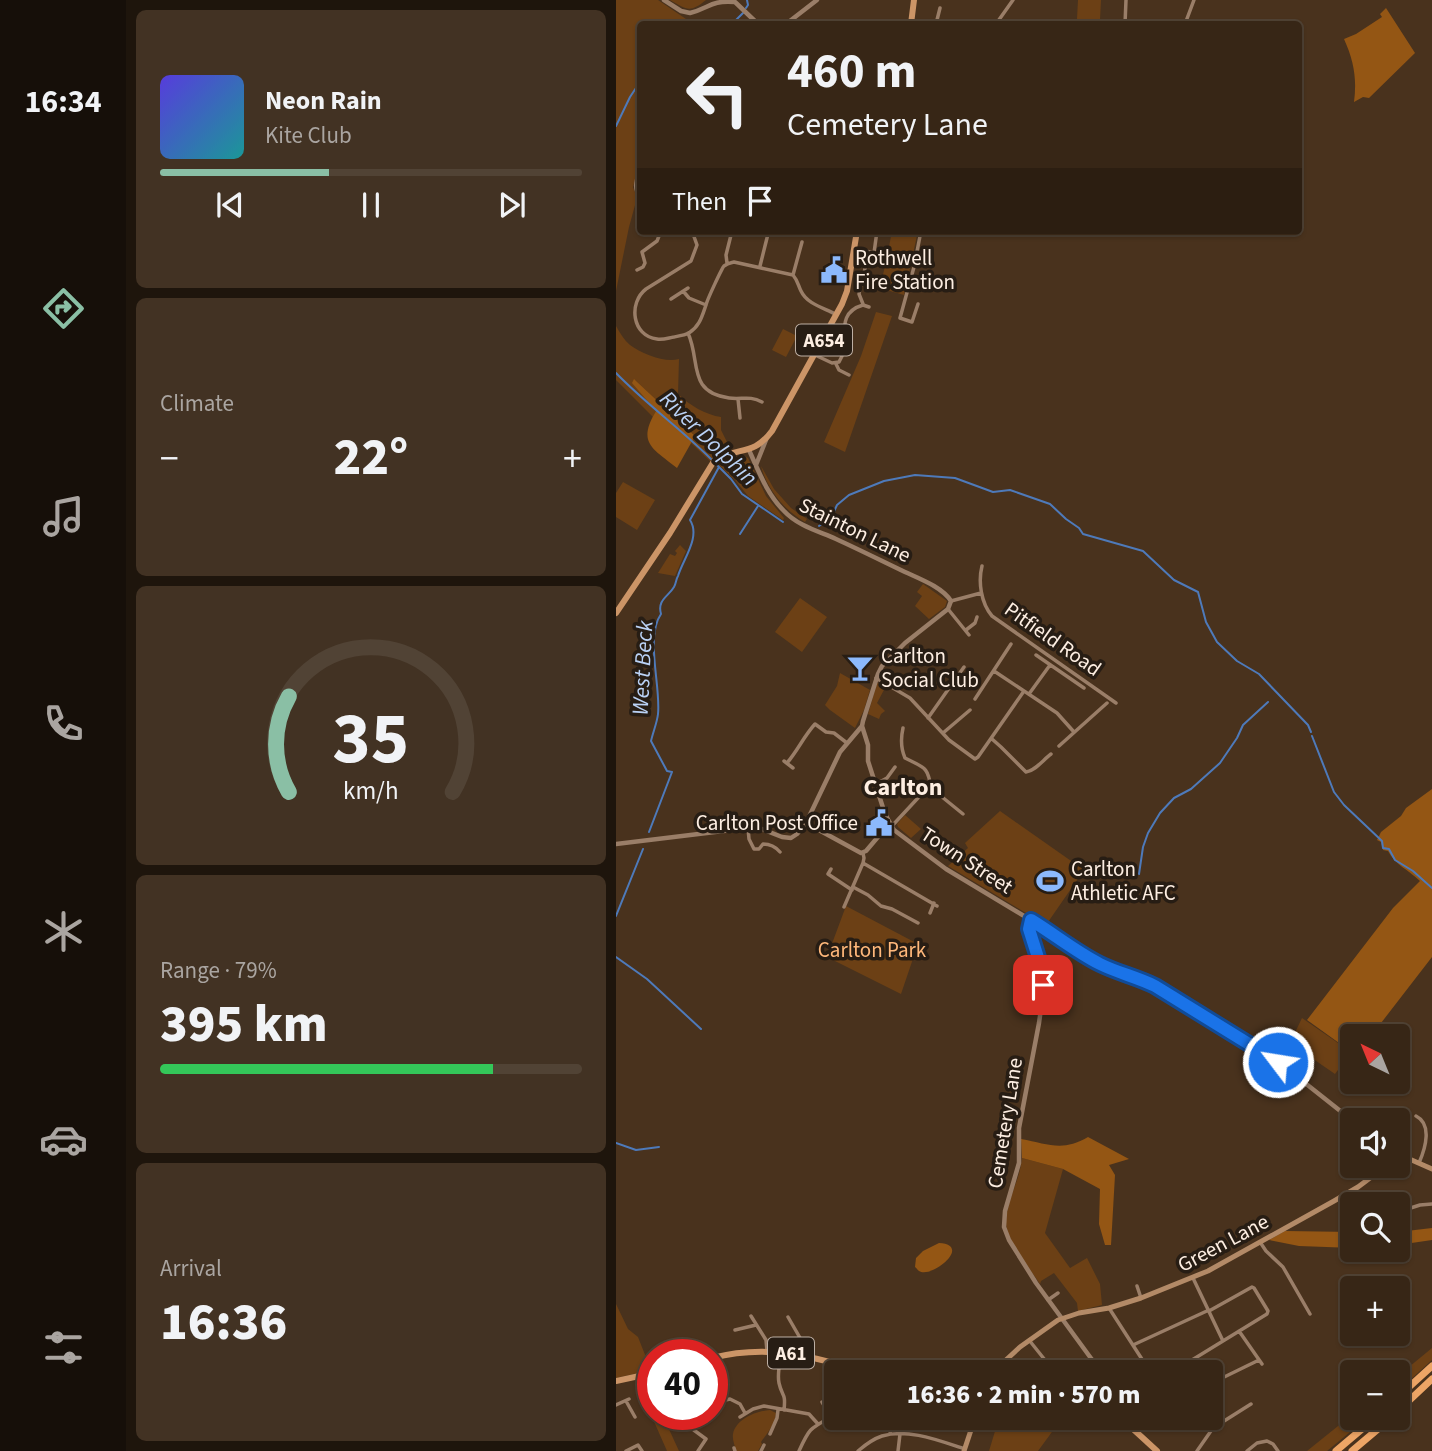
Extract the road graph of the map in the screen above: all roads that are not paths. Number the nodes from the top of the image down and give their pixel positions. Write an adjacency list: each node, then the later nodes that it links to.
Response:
1 (664, 0): 7 (street)
2 (817, 0): 11 (street)
3 (914, 0): 12 (main road)
4 (1013, 0): 9 (street)
5 (1126, 0): 14 (street)
6 (1194, 0): 15 (street)
7 (736, 1): 10 (street)
8 (940, 8): 13 (street)
9 (1000, 20)
10 (752, 21)
11 (790, 21)
12 (911, 21)
13 (937, 21)
14 (1125, 21)
15 (1186, 21)
16 (659, 235): 28 (street)
17 (693, 235): 40 (street)
18 (731, 235): 26 (street)
19 (768, 235): 27 (street)
20 (856, 235): 24 (main road, A654)
21 (876, 235): 25 (street)
22 (920, 235): 35 (street)
23 (802, 242): 30 (street)
24 (853, 249): 25 (street); 39 (main road, A654)
25 (872, 253): 29 (street)
26 (727, 264): 27 (street); 36 (street)
27 (760, 267): 30 (street)
28 (637, 270)
29 (864, 273)
30 (793, 275): 39 (street)
31 (861, 283): 37 (street)
32 (688, 288): 33 (street)
33 (683, 291): 34 (street); 36 (street)
34 (671, 299)
35 (918, 304)
36 (706, 305): 40 (street)
37 (863, 305): 38 (street); 42 (street)
38 (869, 307)
39 (837, 314): 41 (main road, A654)
40 (688, 333): 44 (street)
41 (815, 355): 42 (street); 47 (main road, A654)
42 (836, 364): 43 (street)
43 (849, 375)
44 (738, 399): 45 (street); 46 (street)
45 (762, 402)
46 (740, 418)
47 (766, 439): 48 (main road, A654); 49 (street)
48 (750, 450): 49 (street, Stainton Lane); 54 (main road, A654)
49 (756, 466): 52 (street, Stainton Lane)
50 (982, 566): 51 (street)
51 (981, 593): 52 (street); 67 (street, Pitfield Road)
52 (951, 601): 53 (street)
53 (948, 608): 56 (street); 63 (street)
54 (616, 612)
55 (977, 617): 56 (street)
56 (966, 630): 57 (street)
57 (970, 635)
58 (1011, 644): 62 (street)
59 (1036, 655): 60 (street)
60 (1050, 664): 64 (street); 65 (street)
61 (964, 667): 70 (street)
62 (994, 671): 65 (street); 66 (street)
63 (876, 678): 70 (street); 71 (street)
64 (1084, 688)
65 (1026, 693): 73 (street); 75 (street)
66 (975, 699)
67 (1116, 703)
68 (1107, 704): 73 (street)
69 (970, 710): 74 (street)
70 (928, 719): 74 (street)
71 (862, 726): 76 (street); 81 (street)
72 (903, 728): 82 (street)
73 (1074, 732): 77 (street)
74 (943, 733): 75 (street)
75 (991, 739): 78 (street)
76 (847, 743): 80 (street); 84 (street)
77 (1059, 746)
78 (1051, 754)
79 (895, 767): 81 (street)
80 (793, 768)
81 (876, 784): 85 (street)
82 (930, 785): 83 (street); 85 (street)
83 (963, 814)
84 (806, 823): 86 (street); 89 (street)
85 (890, 825): 89 (street); 96 (street, Town Street)
86 (748, 828): 87 (street); 88 (street)
87 (616, 844)
88 (780, 852)
89 (863, 853): 90 (street)
90 (863, 863): 92 (street); 94 (street)
91 (831, 869): 92 (street)
92 (852, 889): 93 (street); 95 (street)
93 (844, 907)
94 (930, 913)
95 (911, 919): 97 (street); 98 (street)
96 (1031, 920): 99 (street, Town Street); 112 (street, Cemetery Lane)
97 (918, 923)
98 (907, 925)
99 (1340, 1110)
100 (1416, 1116): 102 (street)
101 (1410, 1159): 102 (main road)
102 (1419, 1163): 103 (main road)
103 (1432, 1169)
104 (1370, 1178): 107 (main road, Green Lane)
105 (1432, 1204): 106 (street)
106 (1410, 1208)
107 (1263, 1240): 108 (main road, Green Lane); 115 (street)
108 (1194, 1278): 111 (main road, Green Lane); 114 (street)
109 (1137, 1286): 111 (street)
110 (1058, 1293): 112 (street)
111 (1141, 1298): 113 (main road, Green Lane)
112 (1048, 1300): 118 (street, Cemetery Lane)
113 (1108, 1308): 118 (main road, Green Lane); 124 (street)
114 (1209, 1311): 121 (street); 123 (street); 124 (street)
115 (1310, 1314)
116 (751, 1316): 119 (street)
117 (788, 1317): 128 (street)
118 (1062, 1318): 122 (main road); 129 (street, Cemetery Lane)
119 (756, 1325): 120 (street); 125 (street)
120 (735, 1330)
121 (1238, 1331): 123 (street); 135 (street)
122 (1029, 1340): 131 (main road); 132 (street)
123 (1223, 1340): 124 (street)
124 (1133, 1345)
125 (767, 1351): 126 (main road, A61); 127 (main road, A61)
126 (781, 1352): 128 (main road, A61); 144 (street)
127 (728, 1355)
128 (802, 1355): 130 (main road, A61)
129 (1093, 1359)
130 (827, 1360)
131 (1005, 1360)
132 (1045, 1360)
133 (1432, 1366): 138 (highway)
134 (637, 1376): 137 (main road)
135 (1223, 1378)
136 (1432, 1379): 140 (highway)
137 (616, 1381)
138 (1410, 1386)
139 (728, 1399): 145 (street)
140 (1410, 1400)
141 (822, 1402): 148 (street)
142 (1251, 1404): 168 (street)
143 (616, 1405): 146 (street)
144 (781, 1410): 145 (street); 148 (street); 155 (street)
145 (745, 1413): 147 (street)
146 (635, 1417)
147 (740, 1417)
148 (818, 1424): 164 (street)
149 (694, 1430): 162 (street)
150 (890, 1430): 156 (street)
151 (971, 1430): 159 (main road)
152 (1134, 1430): 167 (main road)
153 (1361, 1430): 171 (highway)
154 (1377, 1430): 172 (highway)
155 (770, 1434)
156 (890, 1434): 157 (street); 165 (street)
157 (900, 1434): 159 (street); 166 (street)
158 (764, 1445): 163 (street)
159 (965, 1450)
160 (626, 1451): 161 (street)
161 (642, 1451)
162 (698, 1451)
163 (761, 1451)
164 (799, 1451)
165 (858, 1451)
166 (898, 1451)
167 (1157, 1451)
168 (1196, 1451)
169 (1247, 1451): 170 (street)
170 (1278, 1451)
171 (1336, 1451)
172 (1352, 1451)

